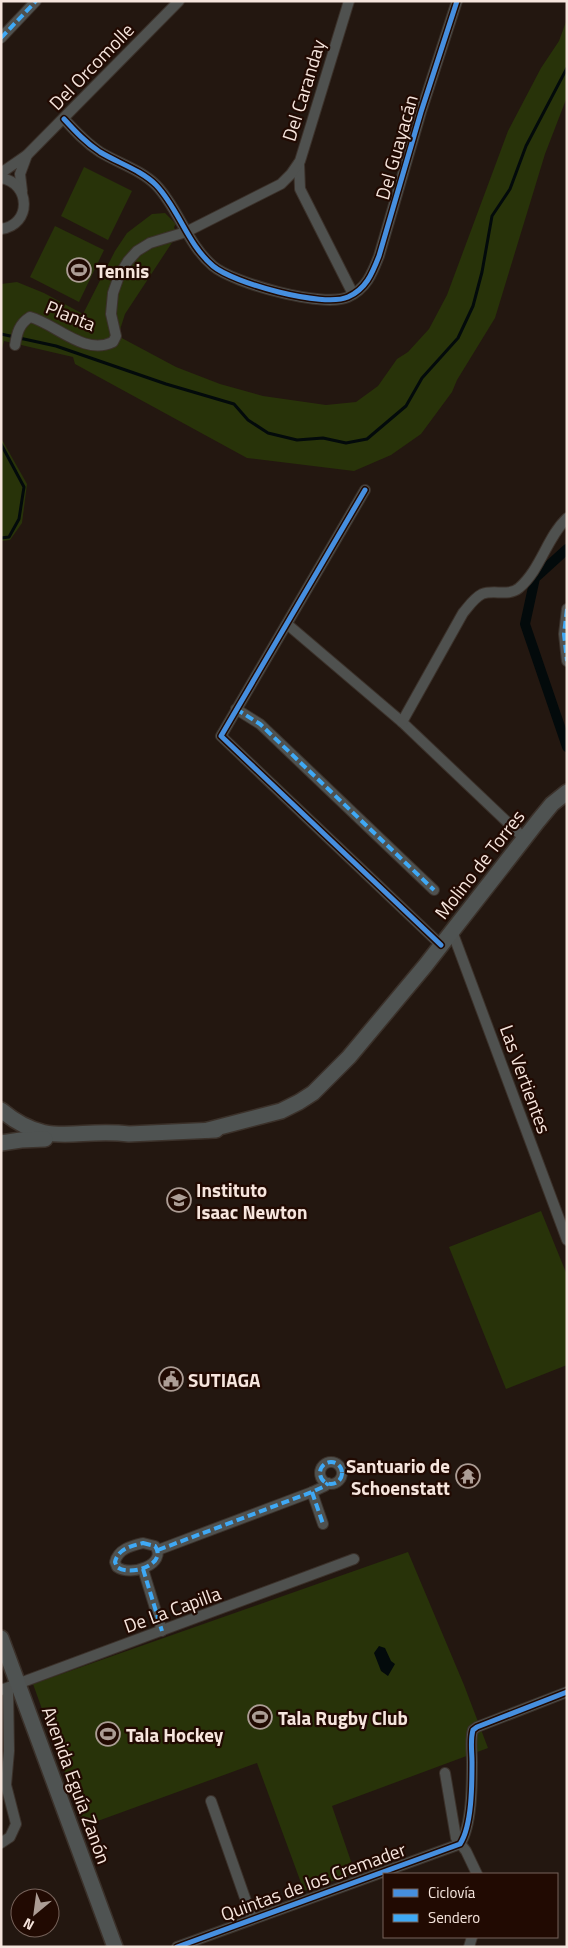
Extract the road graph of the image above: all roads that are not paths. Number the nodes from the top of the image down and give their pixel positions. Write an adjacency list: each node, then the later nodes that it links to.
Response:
1 (36, 1): 5 (street)
2 (179, 1): 6 (street, Del Orcomolle)
3 (349, 1): 8 (street, Del Caranday)
4 (456, 1): 16 (street, Del Guayacán)
5 (1, 38)
6 (64, 119): 7 (street, Del Orcomolle); 15 (street)
7 (27, 155): 9 (street, Del Orcomolle); 13 (street)
8 (300, 161): 11 (street, Del Caranday); 12 (street)
9 (1, 173)
10 (1, 178): 13 (street)
11 (281, 184): 12 (street); 15 (street, Del Caranday)
12 (300, 189): 16 (street)
13 (23, 194): 14 (street)
14 (1, 229)
15 (186, 232): 16 (street); 17 (street, Planta)
16 (353, 294)
17 (15, 345)
18 (365, 490): 21 (street)
19 (567, 518): 24 (street)
20 (567, 609): 22 (street)
21 (287, 624): 23 (street); 24 (street)
22 (567, 661)
23 (236, 709): 27 (street); 29 (street)
24 (402, 722): 26 (street)
25 (567, 792): 26 (main road, Molino de Torres)
26 (524, 838): 28 (main road, Molino de Torres)
27 (434, 890)
28 (452, 931): 29 (main road, Molino de Torres); 34 (street, Las Vertientes)
29 (441, 945): 31 (main road, Molino de Torres)
30 (1, 1110): 31 (main road, Molino de Torres); 32 (main road)
31 (128, 1134): 33 (main road, Molino de Torres)
32 (1, 1139)
33 (1, 1143)
34 (567, 1240)
35 (328, 1483): 36 (street)
36 (312, 1492): 37 (street); 38 (street)
37 (323, 1524)
38 (158, 1550): 40 (street); 40 (street)
39 (354, 1559): 41 (street, De La Capilla)
40 (143, 1569): 41 (street)
41 (162, 1631): 43 (street, De La Capilla)
42 (1, 1638): 43 (main road, Avenida Eguía Zanón)
43 (9, 1688): 47 (street); 51 (main road, Avenida Eguía Zanón)
44 (567, 1692): 48 (street)
45 (445, 1773): 48 (street)
46 (211, 1801): 50 (street)
47 (1, 1843)
48 (460, 1844): 49 (street); 50 (street, Quintas de los Cremader)
49 (477, 1873)
50 (252, 1918): 52 (street, Quintas de los Cremader)
51 (115, 1947)
52 (177, 1947)

